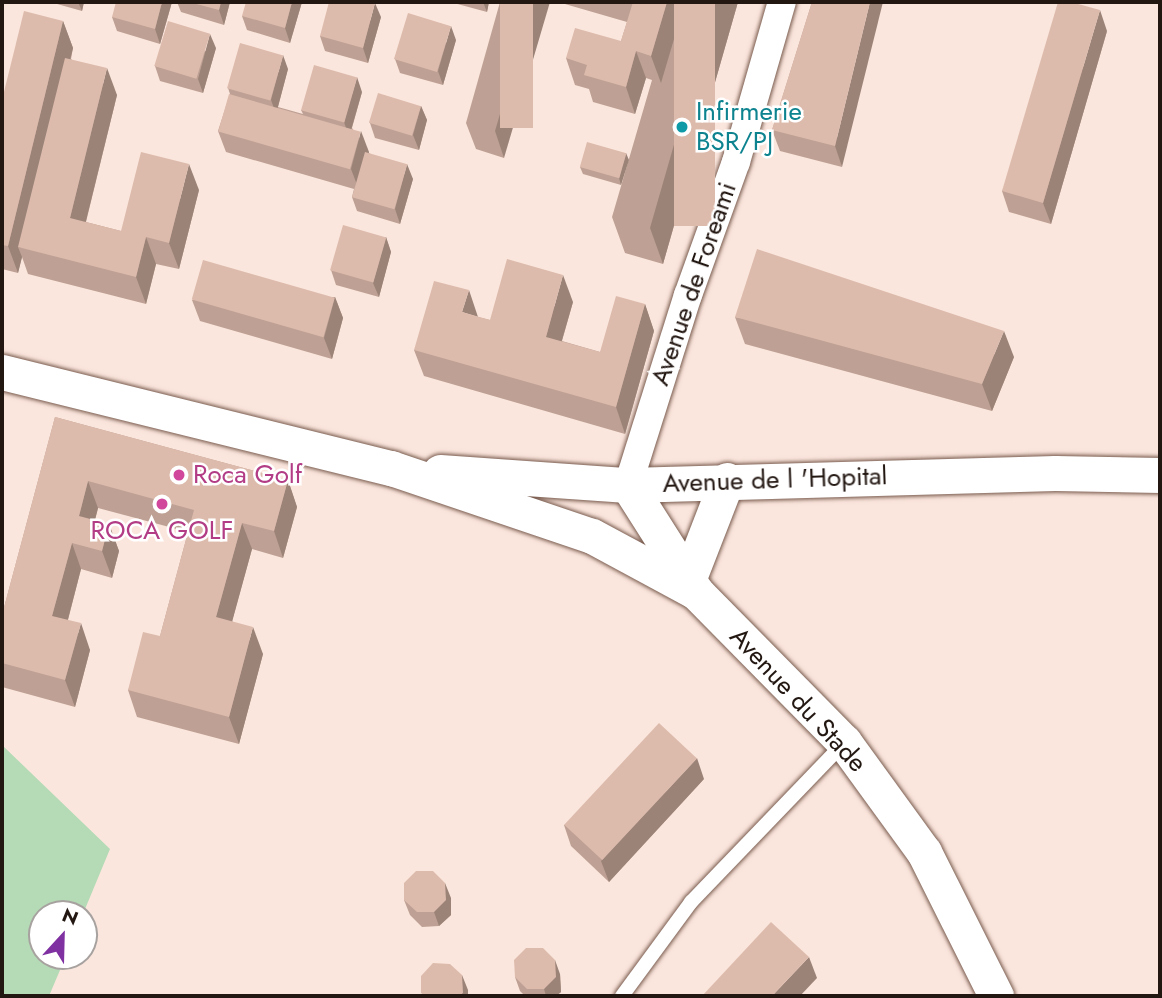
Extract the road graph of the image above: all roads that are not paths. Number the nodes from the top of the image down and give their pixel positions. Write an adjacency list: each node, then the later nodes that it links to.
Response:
1 (782, 2): 6 (street, Avenue de Foreami)
2 (2, 372): 3 (street)
3 (391, 468): 6 (street, Avenue de l 'Hopital); 7 (street, Avenue du Stade)
4 (1160, 475): 5 (street, Avenue de l 'Hopital)
5 (727, 480): 6 (street, Avenue de l 'Hopital); 7 (street)
6 (628, 485): 7 (street, Avenue du Stade)
7 (693, 585): 8 (street, Avenue du Stade)
8 (844, 742): 9 (lane); 10 (street, Avenue du Stade)
9 (622, 996)
10 (996, 996)

